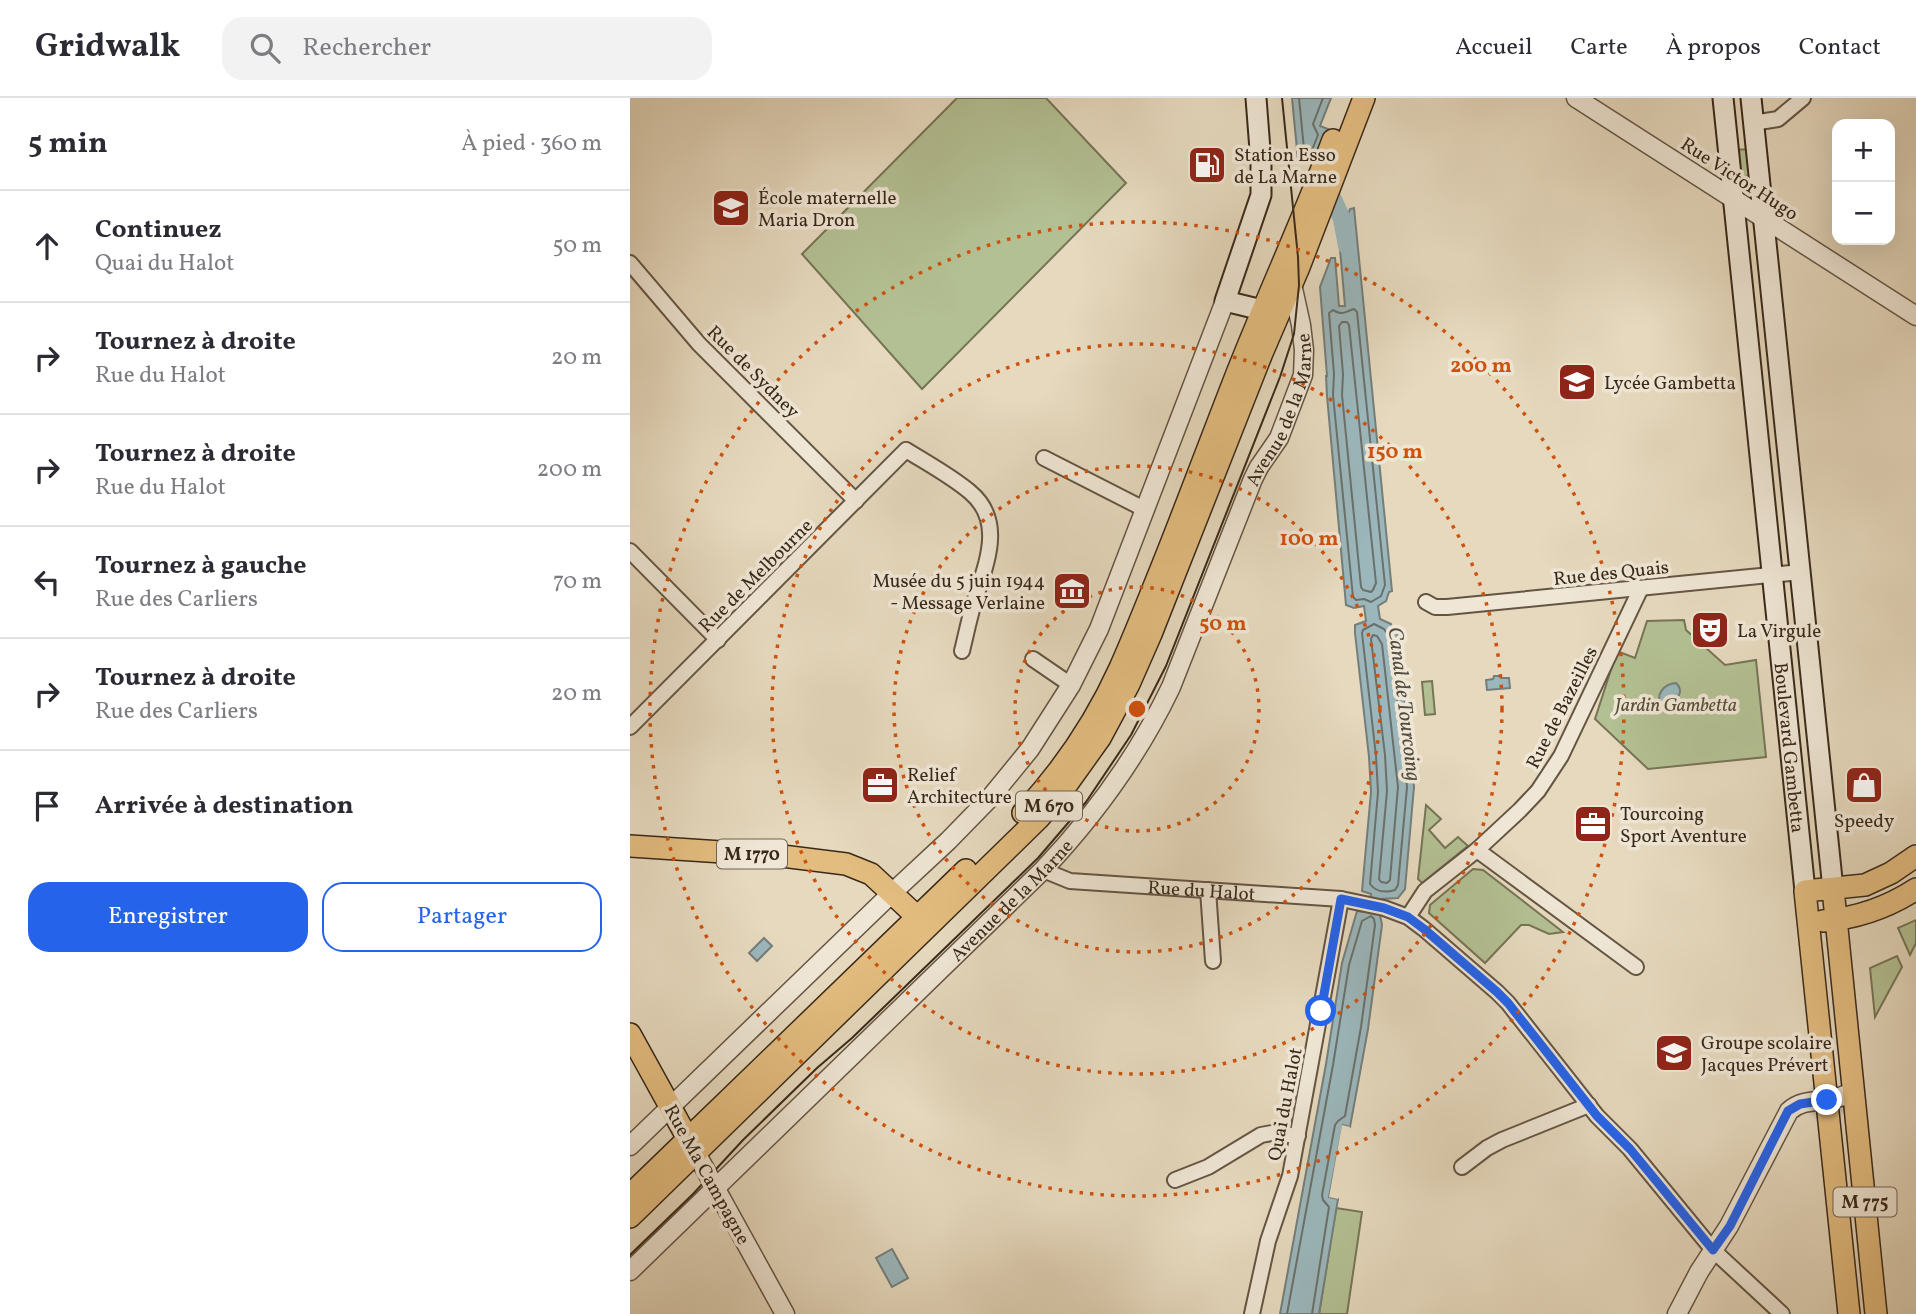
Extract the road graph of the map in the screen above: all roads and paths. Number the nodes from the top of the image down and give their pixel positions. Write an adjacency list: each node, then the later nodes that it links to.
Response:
1 (1256, 98): 13 (main road)
2 (1349, 98): 14 (main road, Avenue de la Marne / M 670)
3 (1364, 98): 12 (main road, Avenue de la Marne / M 670)
4 (1576, 98): 9 (street, Rue Victor Hugo)
5 (1723, 98): 9 (main road, Boulevard Gambetta / M 775)
6 (1751, 98): 8 (main road, Boulevard Gambetta / M 775)
7 (1803, 98): 8 (street)
8 (1753, 123): 10 (main road, Boulevard Gambetta / M 775)
9 (1734, 199): 10 (street, Rue Victor Hugo); 22 (main road, Boulevard Gambetta / M 775)
10 (1763, 217): 15 (street, Rue Victor Hugo); 21 (main road, Boulevard Gambetta / M 775)
11 (630, 263): 18 (street, Rue de Sydney)
12 (1292, 284): 14 (main road, Avenue de la Marne / M 670); 16 (street, Avenue de la Marne)
13 (1225, 301): 14 (main road); 19 (street)
14 (1270, 312): 16 (street); 40 (main road, Avenue de la Marne / M 670); 41 (main road, Avenue de la Marne / M 670)
15 (1916, 316)
16 (1302, 335): 33 (street, Avenue de la Marne)
17 (1044, 458): 19 (street)
18 (856, 501): 25 (street, Rue de Melbourne); 26 (street, Rue de Melbourne)
19 (1146, 510): 28 (street)
20 (630, 551): 25 (street)
21 (1801, 572): 22 (street, Rue des Quais); 34 (main road, Boulevard Gambetta / M 775)
22 (1774, 575): 23 (street, Rue des Quais); 37 (main road, Boulevard Gambetta / M 775)
23 (1641, 588): 24 (street, Rue des Quais); 31 (street, Rue de Bazeilles)
24 (1426, 603)
25 (718, 640): 29 (street, Rue de Melbourne)
26 (962, 651)
27 (1033, 659): 28 (street)
28 (1071, 685): 38 (street)
29 (630, 727)
30 (630, 846): 38 (main road, M 1770)
31 (1477, 850): 42 (street, Rue de Bazeilles); 46 (street)
32 (1916, 856): 34 (main road)
33 (1043, 870): 36 (street, Rue du Halot); 57 (street, Avenue de la Marne)
34 (1833, 889): 37 (main road); 43 (main road, Boulevard Gambetta / M 775)
35 (1916, 889): 43 (main road)
36 (1208, 890): 39 (street, Rue du Halot); 45 (street)
37 (1805, 891): 44 (main road, Boulevard Gambetta / M 775)
38 (892, 893): 40 (main road); 51 (street)
39 (1341, 899): 42 (street, Rue du Halot); 52 (street, Quai du Halot)
40 (919, 915): 41 (main road); 54 (main road, Avenue de la Marne / M 670)
41 (940, 916): 54 (main road, Avenue de la Marne / M 670)
42 (1408, 917): 50 (street)
43 (1836, 920): 44 (main road); 48 (main road, Boulevard Gambetta / M 775)
44 (1808, 922): 49 (main road, Boulevard Gambetta / M 775)
45 (1213, 961)
46 (1636, 967)
47 (630, 1034): 51 (main road, Rue Ma Campagne)
48 (1854, 1090): 49 (street); 67 (main road, Boulevard Gambetta / M 775)
49 (1827, 1100): 60 (street); 66 (main road, Boulevard Gambetta / M 775)
50 (1589, 1105): 55 (street); 60 (street)
51 (671, 1107): 53 (street); 54 (main road, Rue Ma Campagne)
52 (1298, 1136): 56 (street); 63 (street, Quai du Halot)
53 (630, 1146)
54 (692, 1146): 57 (street, Rue Ma Campagne); 58 (main road, Avenue de la Marne / M 670); 59 (main road, Avenue de la Marne / M 670)
55 (1462, 1167)
56 (1175, 1180)
57 (716, 1188): 61 (street, Avenue de la Marne); 62 (street, Rue Ma Campagne)
58 (630, 1195)
59 (630, 1217)
60 (1713, 1250): 64 (street); 65 (street)
61 (630, 1270)
62 (785, 1314)
63 (1252, 1314)
64 (1677, 1314)
65 (1782, 1314)
66 (1849, 1314)
67 (1876, 1314)

